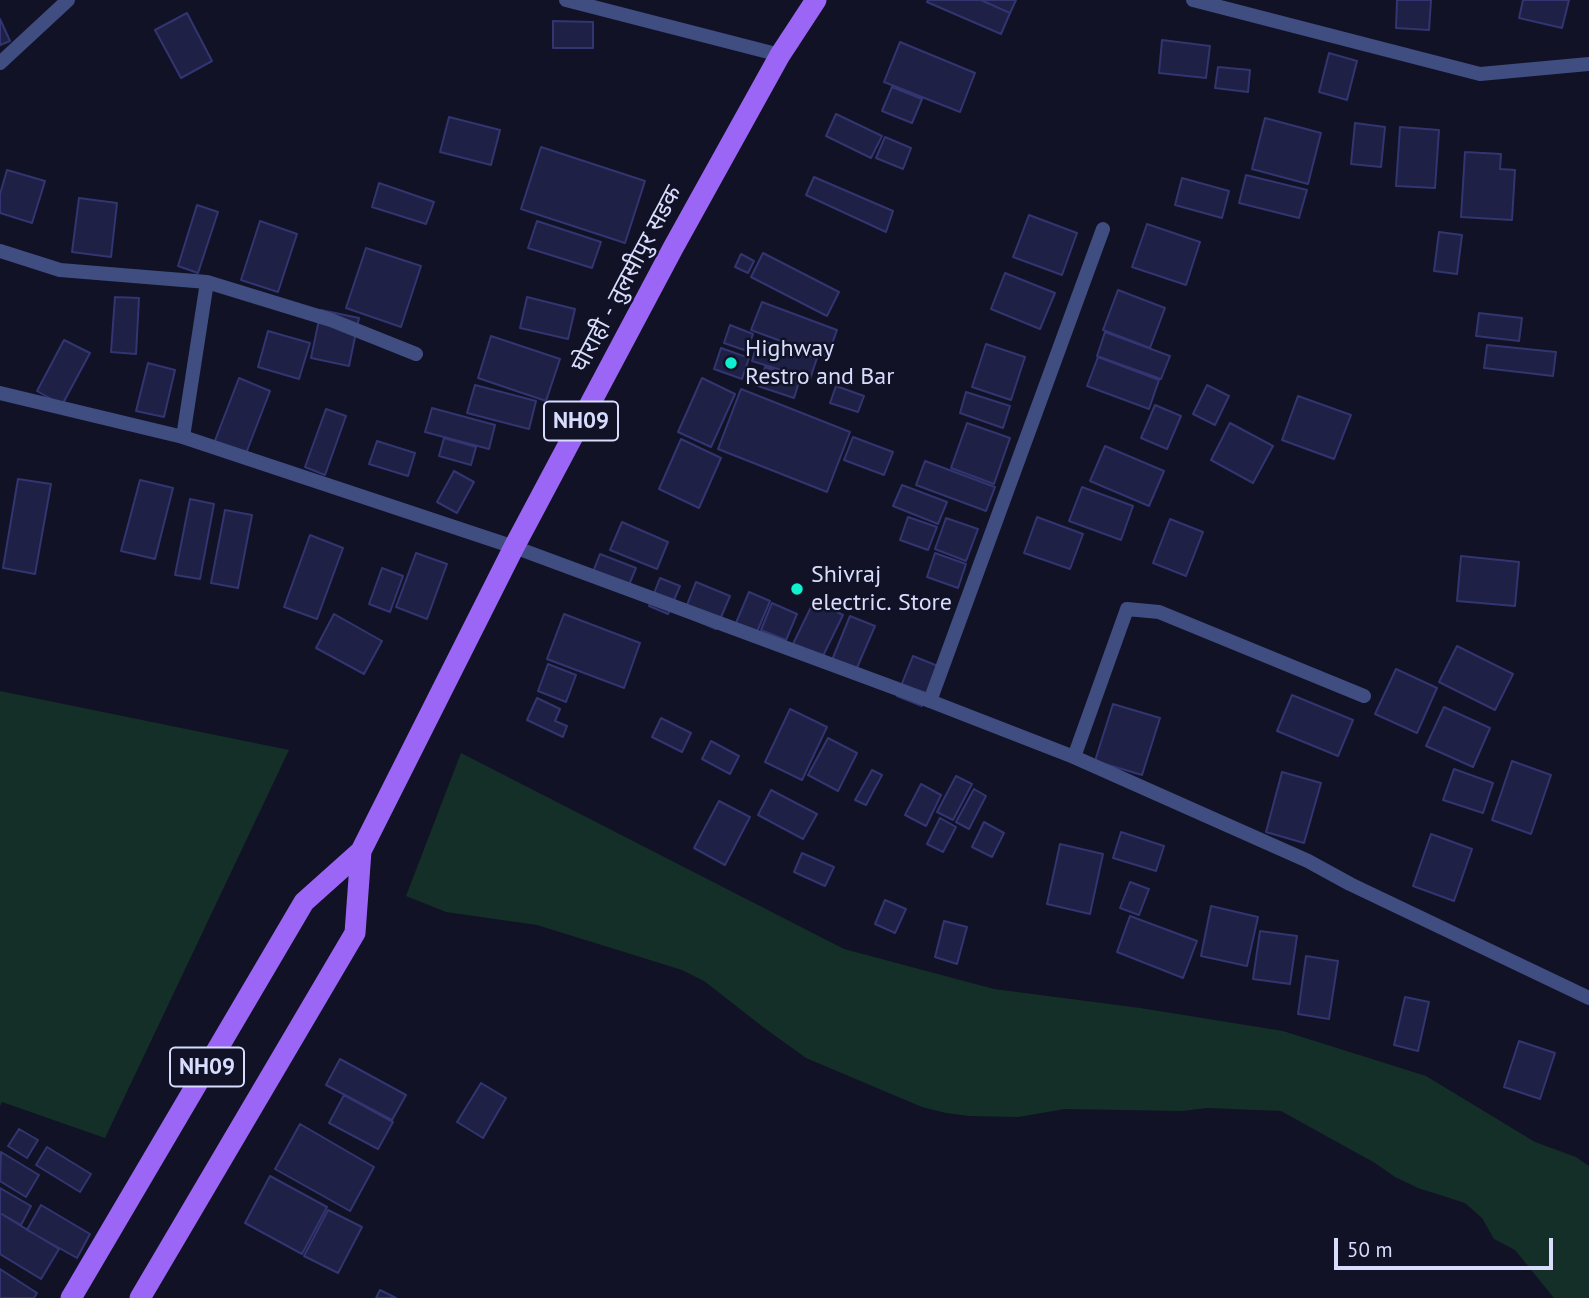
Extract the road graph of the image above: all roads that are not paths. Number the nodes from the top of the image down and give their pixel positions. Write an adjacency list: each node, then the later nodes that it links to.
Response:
1 (68, 0): 6 (street)
2 (566, 0): 5 (street)
3 (816, 0): 5 (main road, घोराही - तुलसीपुर सडक / NH09)
4 (1193, 0): 7 (street)
5 (780, 55): 14 (main road, घोराही - तुलसीपुर सडक / NH09)
6 (0, 63)
7 (1589, 64)
8 (1103, 229): 16 (street)
9 (0, 251): 10 (street)
10 (207, 282): 11 (street); 13 (street)
11 (416, 354)
12 (0, 393): 13 (street)
13 (183, 437): 14 (street)
14 (514, 547): 16 (street); 18 (main road, घोराही - तुलसीपुर सडक / NH09)
15 (1364, 696): 17 (street)
16 (930, 701): 17 (street)
17 (1074, 757): 19 (street)
18 (361, 851): 20 (main road, घोराही - तुलसीपुर सडक / NH09); 21 (main road, घोराही - तुलसीपुर सडक / NH09)
19 (1589, 998)
20 (71, 1298)
21 (140, 1298)

